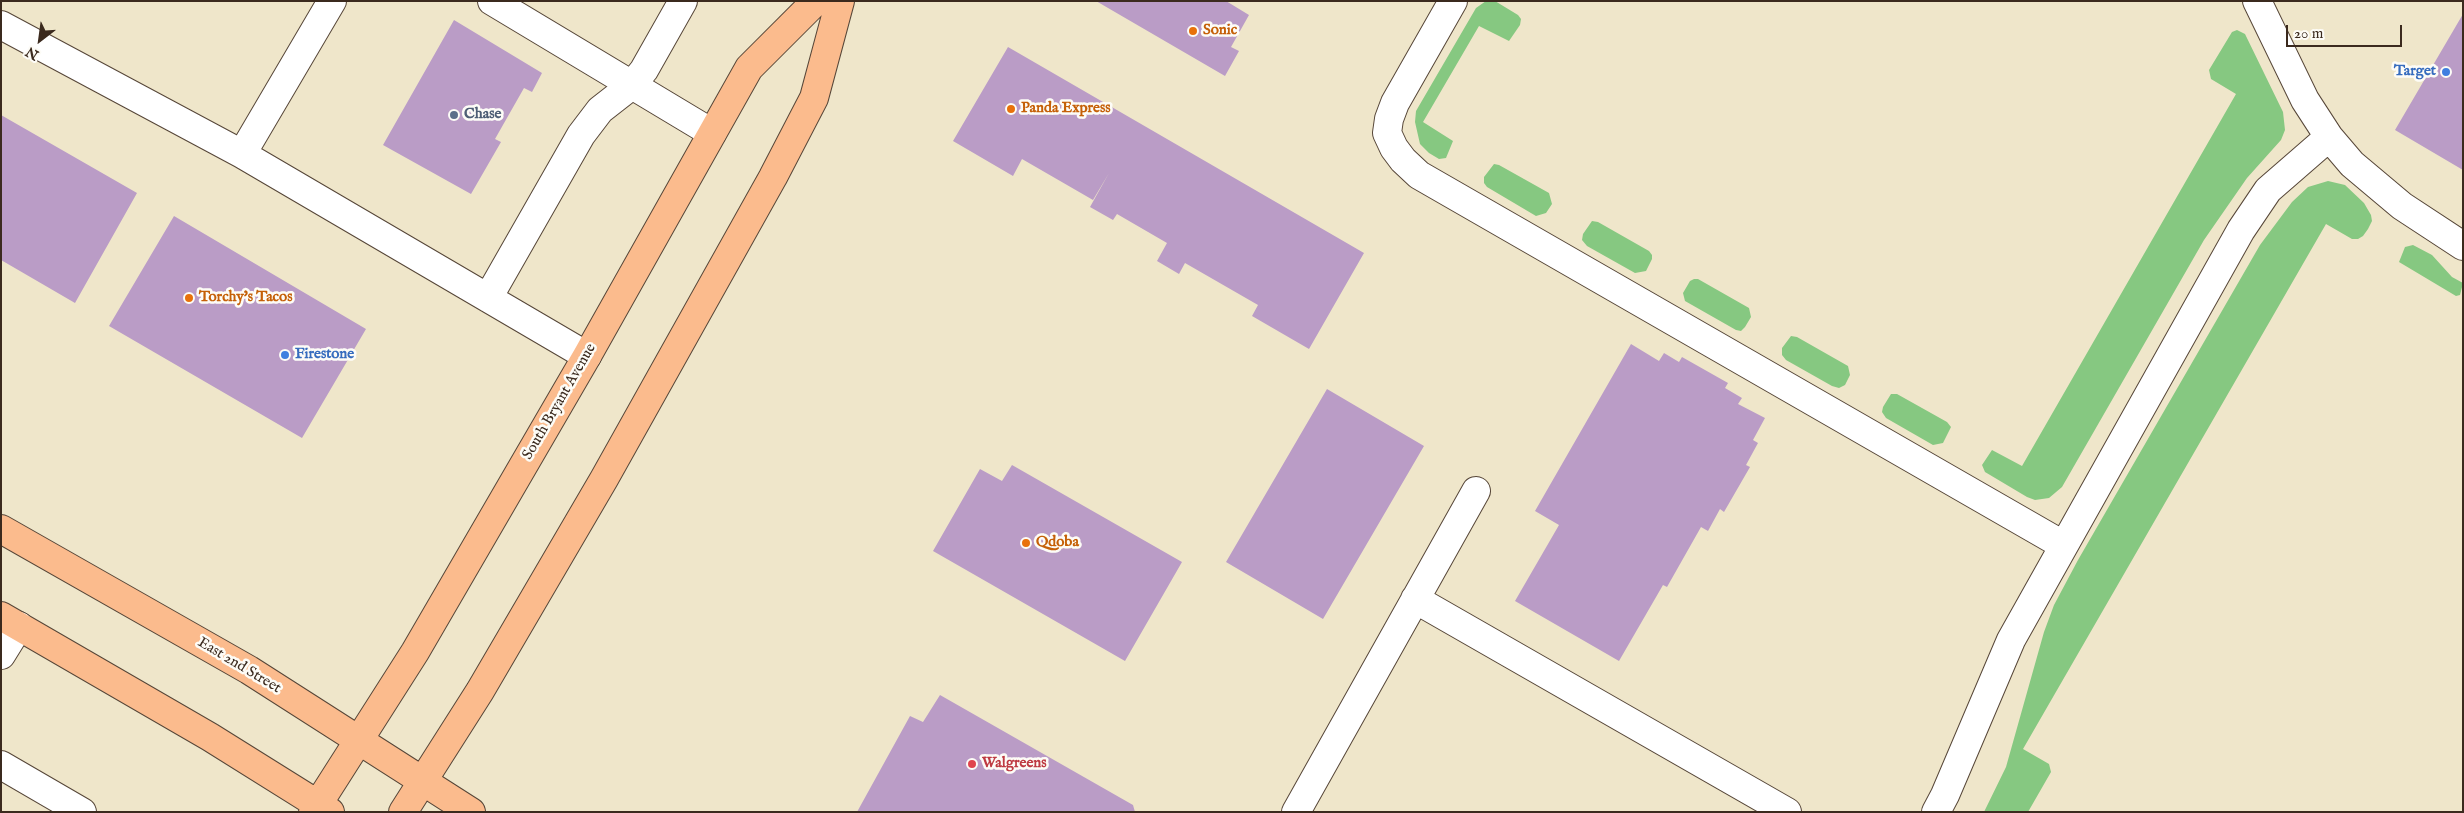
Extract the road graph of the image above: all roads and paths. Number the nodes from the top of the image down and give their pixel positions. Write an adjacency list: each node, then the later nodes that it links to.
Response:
1 (332, 1): 12 (lane)
2 (492, 1): 9 (lane)
3 (684, 1): 9 (lane)
4 (816, 1): 10 (main road, South Bryant Avenue)
5 (840, 1): 24 (main road)
6 (1453, 1): 18 (lane)
7 (2257, 1): 11 (lane)
8 (1, 25): 12 (lane)
9 (632, 86): 10 (lane); 14 (lane)
10 (712, 133): 15 (main road, South Bryant Avenue)
11 (2329, 137): 13 (lane); 18 (lane)
12 (242, 154): 14 (lane)
13 (2463, 246)
14 (488, 298): 15 (lane)
15 (587, 356): 22 (main road, South Bryant Avenue)
16 (1476, 491): 19 (lane)
17 (1, 529): 22 (main road, East 2nd Street)
18 (2063, 545): 31 (lane)
19 (1415, 599): 29 (lane); 30 (lane)
20 (10, 621): 21 (lane); 25 (main road)
21 (1, 655)
22 (360, 740): 24 (main road, East 2nd Street); 25 (main road, South Bryant Avenue)
23 (1, 765): 26 (lane)
24 (423, 781): 27 (main road); 28 (main road, East 2nd Street)
25 (321, 809)
26 (82, 812)
27 (403, 812)
28 (471, 812)
29 (1296, 812)
30 (1787, 812)
31 (1936, 812)

